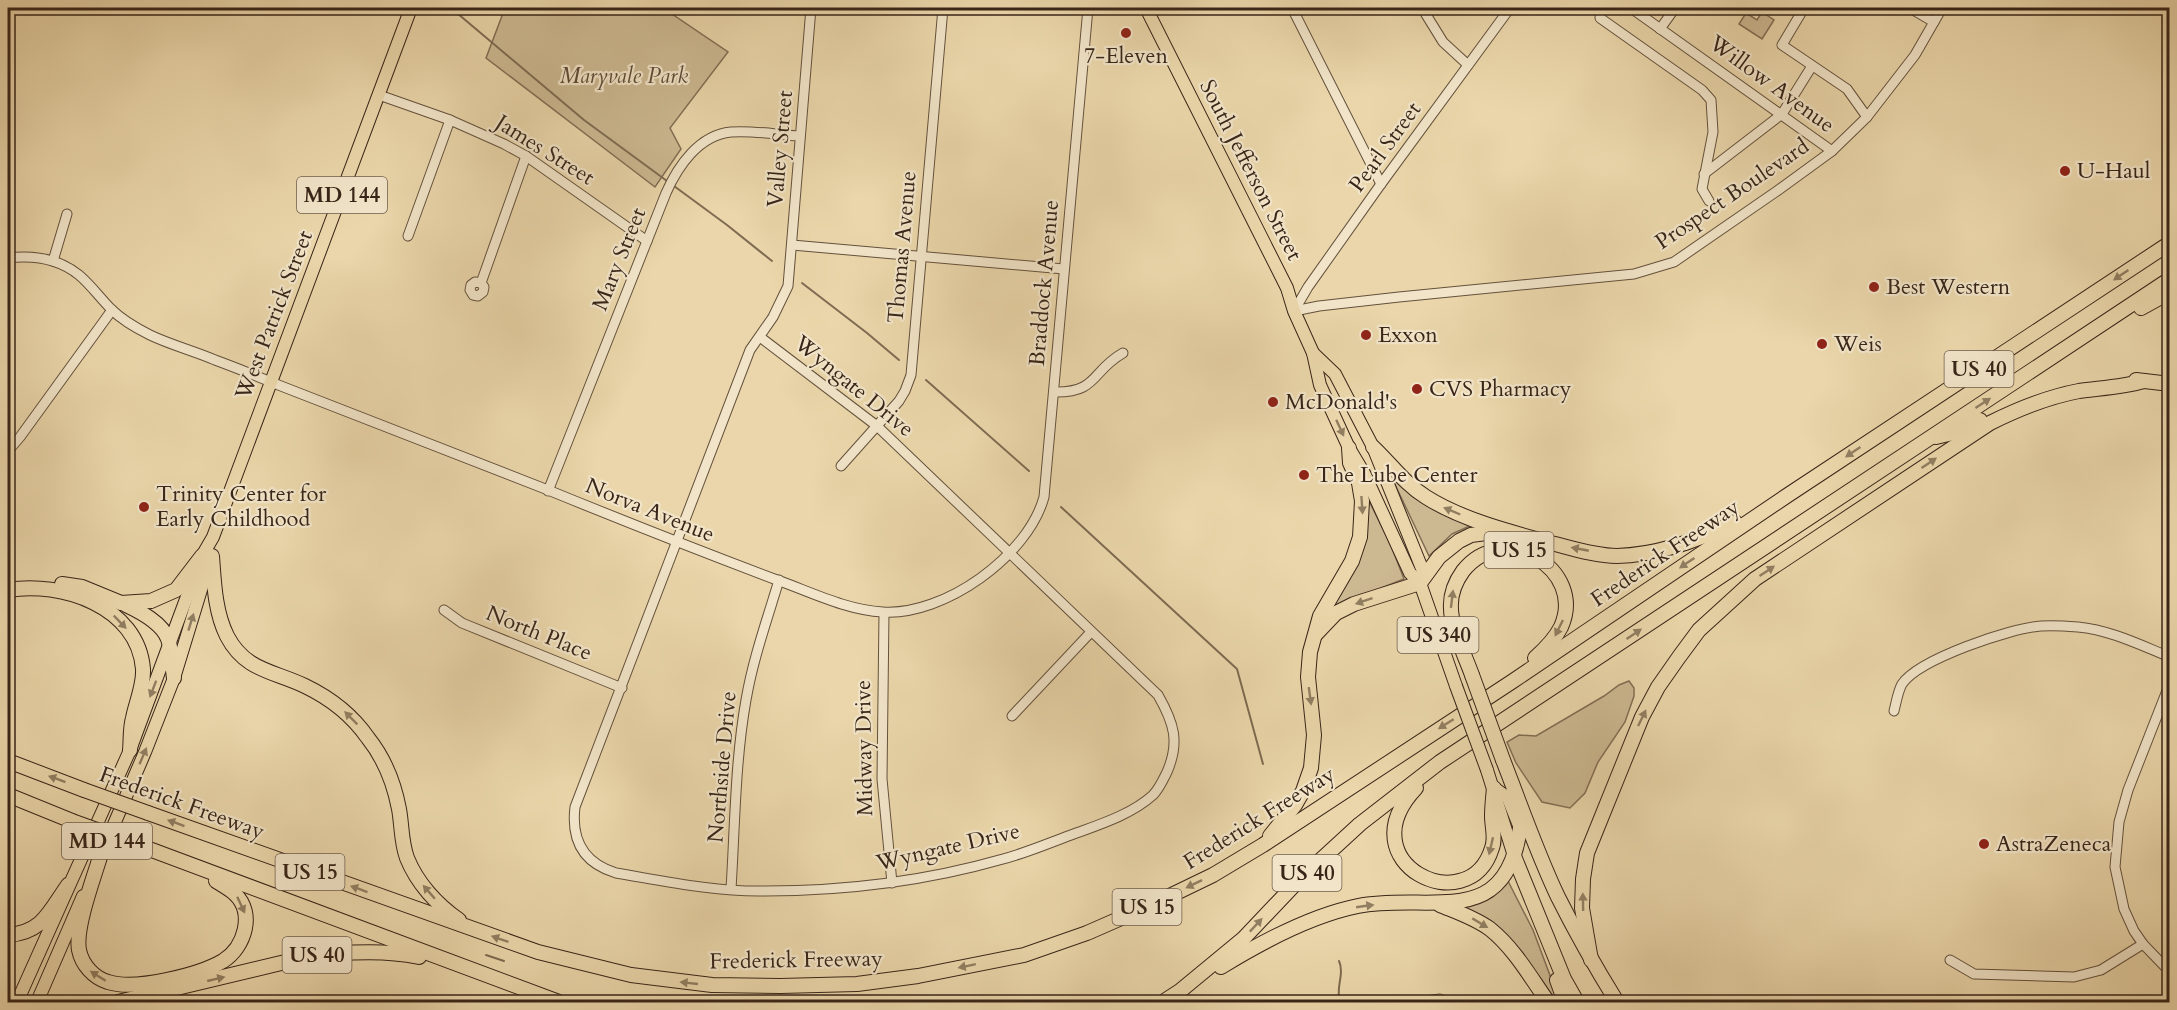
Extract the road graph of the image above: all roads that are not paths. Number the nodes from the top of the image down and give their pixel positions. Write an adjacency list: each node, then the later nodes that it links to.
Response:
1 (411, 8): 19 (main road, West Patrick Street / MD 144)
2 (811, 8): 23 (street, Valley Street)
3 (943, 8): 34 (street, Thomas Avenue)
4 (1088, 8): 37 (street, Braddock Avenue)
5 (1146, 8): 43 (main road, South Jefferson Street)
6 (1292, 8): 27 (street)
7 (1422, 8): 17 (street)
8 (1510, 8): 17 (street, Pearl Street)
9 (1601, 8): 26 (street)
10 (1631, 8): 16 (street, Willow Avenue)
11 (1675, 8): 16 (street)
12 (1804, 8): 18 (street)
13 (1910, 8): 15 (street)
14 (1942, 8): 15 (street, Prospect Boulevard)
15 (1934, 22): 21 (street, Prospect Boulevard)
16 (1660, 29): 20 (street, Willow Avenue)
17 (1468, 65): 27 (street, Pearl Street)
18 (1812, 66): 20 (street); 21 (street)
19 (379, 95): 22 (street, James Street); 48 (main road, West Patrick Street / MD 144)
20 (1782, 114): 24 (street, Willow Avenue); 26 (street)
21 (1867, 117): 24 (street, Prospect Boulevard)
22 (450, 120): 25 (street, James Street); 30 (street)
23 (800, 136): 31 (street, Mary Street); 33 (street, Valley Street)
24 (1832, 151): 43 (street, Prospect Boulevard)
25 (526, 156): 31 (street, James Street); 39 (street)
26 (1704, 174): 28 (street)
27 (1381, 184): 43 (street, Pearl Street)
28 (1709, 201)
29 (67, 214): 36 (street)
30 (408, 236)
31 (647, 241): 58 (street, Mary Street)
32 (2169, 243): 59 (highway, Frederick Freeway / US 40, one-way to 59)
33 (792, 245): 34 (street); 41 (street, Valley Street)
34 (921, 256): 37 (street); 52 (street, Thomas Avenue)
35 (8, 258): 36 (street, Norva Avenue)
36 (53, 261): 42 (street, Norva Avenue)
37 (1064, 269): 51 (street, Braddock Avenue)
38 (2169, 279): 50 (highway)
39 (481, 282)
40 (2169, 292): 50 (highway, US 40)
41 (786, 293): 44 (street, Wyngate Drive)
42 (112, 310): 48 (street, Norva Avenue); 56 (street)
43 (1294, 311): 45 (main road, South Jefferson Street)
44 (760, 337): 52 (street, Wyngate Drive); 61 (street, Wyngate Drive)
45 (1313, 353): 54 (main road, South Jefferson Street); 55 (main road, South Jefferson Street, one-way to 55)
46 (1123, 354): 51 (street)
47 (2144, 381): 49 (highway); 53 (highway); 99 (highway, one-way to 47)
48 (271, 382): 58 (street, Norva Avenue); 63 (main road, West Patrick Street / MD 144)
49 (2169, 384)
50 (2005, 389): 53 (highway, US 40, one-way to 50)
51 (1054, 392): 62 (street, Braddock Avenue)
52 (878, 426): 57 (street, Thomas Avenue); 62 (street, Wyngate Drive)
53 (1926, 440): 83 (highway, US 40, one-way to 53)
54 (1373, 447): 60 (highway, one-way to 54); 66 (main road, South Jefferson Street)
55 (1349, 448): 66 (main road, South Jefferson Street); 72 (highway, one-way to 72)
56 (8, 451)
57 (841, 466)
58 (549, 491): 61 (street, Norva Avenue)
59 (1788, 495): 60 (highway, one-way to 60); 76 (highway, Frederick Freeway / US 40, one-way to 76)
60 (1507, 531): 66 (highway)
61 (676, 543): 64 (street, Norva Avenue); 78 (street, Wyngate Drive)
62 (1010, 552): 70 (street, Norva Avenue); 71 (street, Wyngate Drive)
63 (207, 556): 68 (highway); 73 (main road, West Patrick Street / MD 144); 75 (main road, West Patrick Street / MD 144, one-way to 63); 96 (highway, one-way to 63)
64 (779, 580): 70 (street, Norva Avenue); 93 (street, Northside Drive)
65 (8, 581): 68 (highway)
66 (1420, 583): 72 (highway, one-way to 72); 84 (main road, South Jefferson Street / US 340, bridge)
67 (8, 590): 81 (highway, one-way to 81)
68 (121, 603): 73 (highway)
69 (444, 610): 78 (street, North Place)
70 (884, 613): 91 (street, Midway Drive)
71 (1091, 633): 80 (street); 91 (street, Wyngate Drive)
72 (1313, 638): 87 (highway, one-way to 87)
73 (169, 647): 75 (highway); 81 (main road, West Patrick Street / MD 144, one-way to 81)
74 (2169, 657): 79 (street)
75 (174, 678): 89 (main road, West Patrick Street / MD 144, one-way to 75)
76 (1513, 681): 87 (highway, Frederick Freeway / US 15, one-way to 87); 99 (highway, US 15, one-way to 76, bridge)
77 (2169, 683): 98 (street)
78 (622, 688): 93 (street, Wyngate Drive)
79 (1894, 711)
80 (1012, 716)
81 (130, 750): 92 (main road, West Patrick Street)
82 (8, 760): 96 (highway, Frederick Freeway / US 15, one-way to 82, bridge)
83 (1440, 762): 84 (highway, one-way to 83); 103 (highway, US 40, one-way to 83)
84 (1494, 788): 86 (main road, South Jefferson Street); 88 (main road, US 340)
85 (8, 796): 90 (highway, US 15, bridge)
86 (1520, 828): 88 (highway); 114 (highway)
87 (1263, 845): 96 (highway, Frederick Freeway / US 15, one-way to 96)
88 (1514, 855): 94 (highway); 95 (highway, US 340)
89 (100, 857): 90 (highway, one-way to 89); 105 (main road, West Patrick Street / MD 144)
90 (197, 868): 102 (highway, US 15)
91 (892, 883): 93 (street, Wyngate Drive)
92 (68, 885): 97 (highway); 104 (main road, West Patrick Street)
93 (731, 889)
94 (1426, 902): 103 (highway, one-way to 94); 111 (highway, one-way to 111)
95 (1538, 918): 112 (highway); 113 (highway, US 340)
96 (473, 930)
97 (8, 935)
98 (2143, 944): 100 (street); 101 (street)
99 (1591, 960): 115 (highway, US 15)
100 (1950, 960)
101 (2169, 972)
102 (517, 988): 106 (highway, US 40, one-way to 102); 107 (highway, US 15)
103 (1180, 991): 108 (highway)
104 (17, 1002)
105 (37, 1002)
106 (118, 1002)
107 (559, 1002)
108 (1162, 1002)
109 (1419, 1002): 110 (street)
110 (1447, 1002)
111 (1548, 1002)
112 (1565, 1002)
113 (1577, 1002)
114 (1608, 1002)
115 (1617, 1002)

